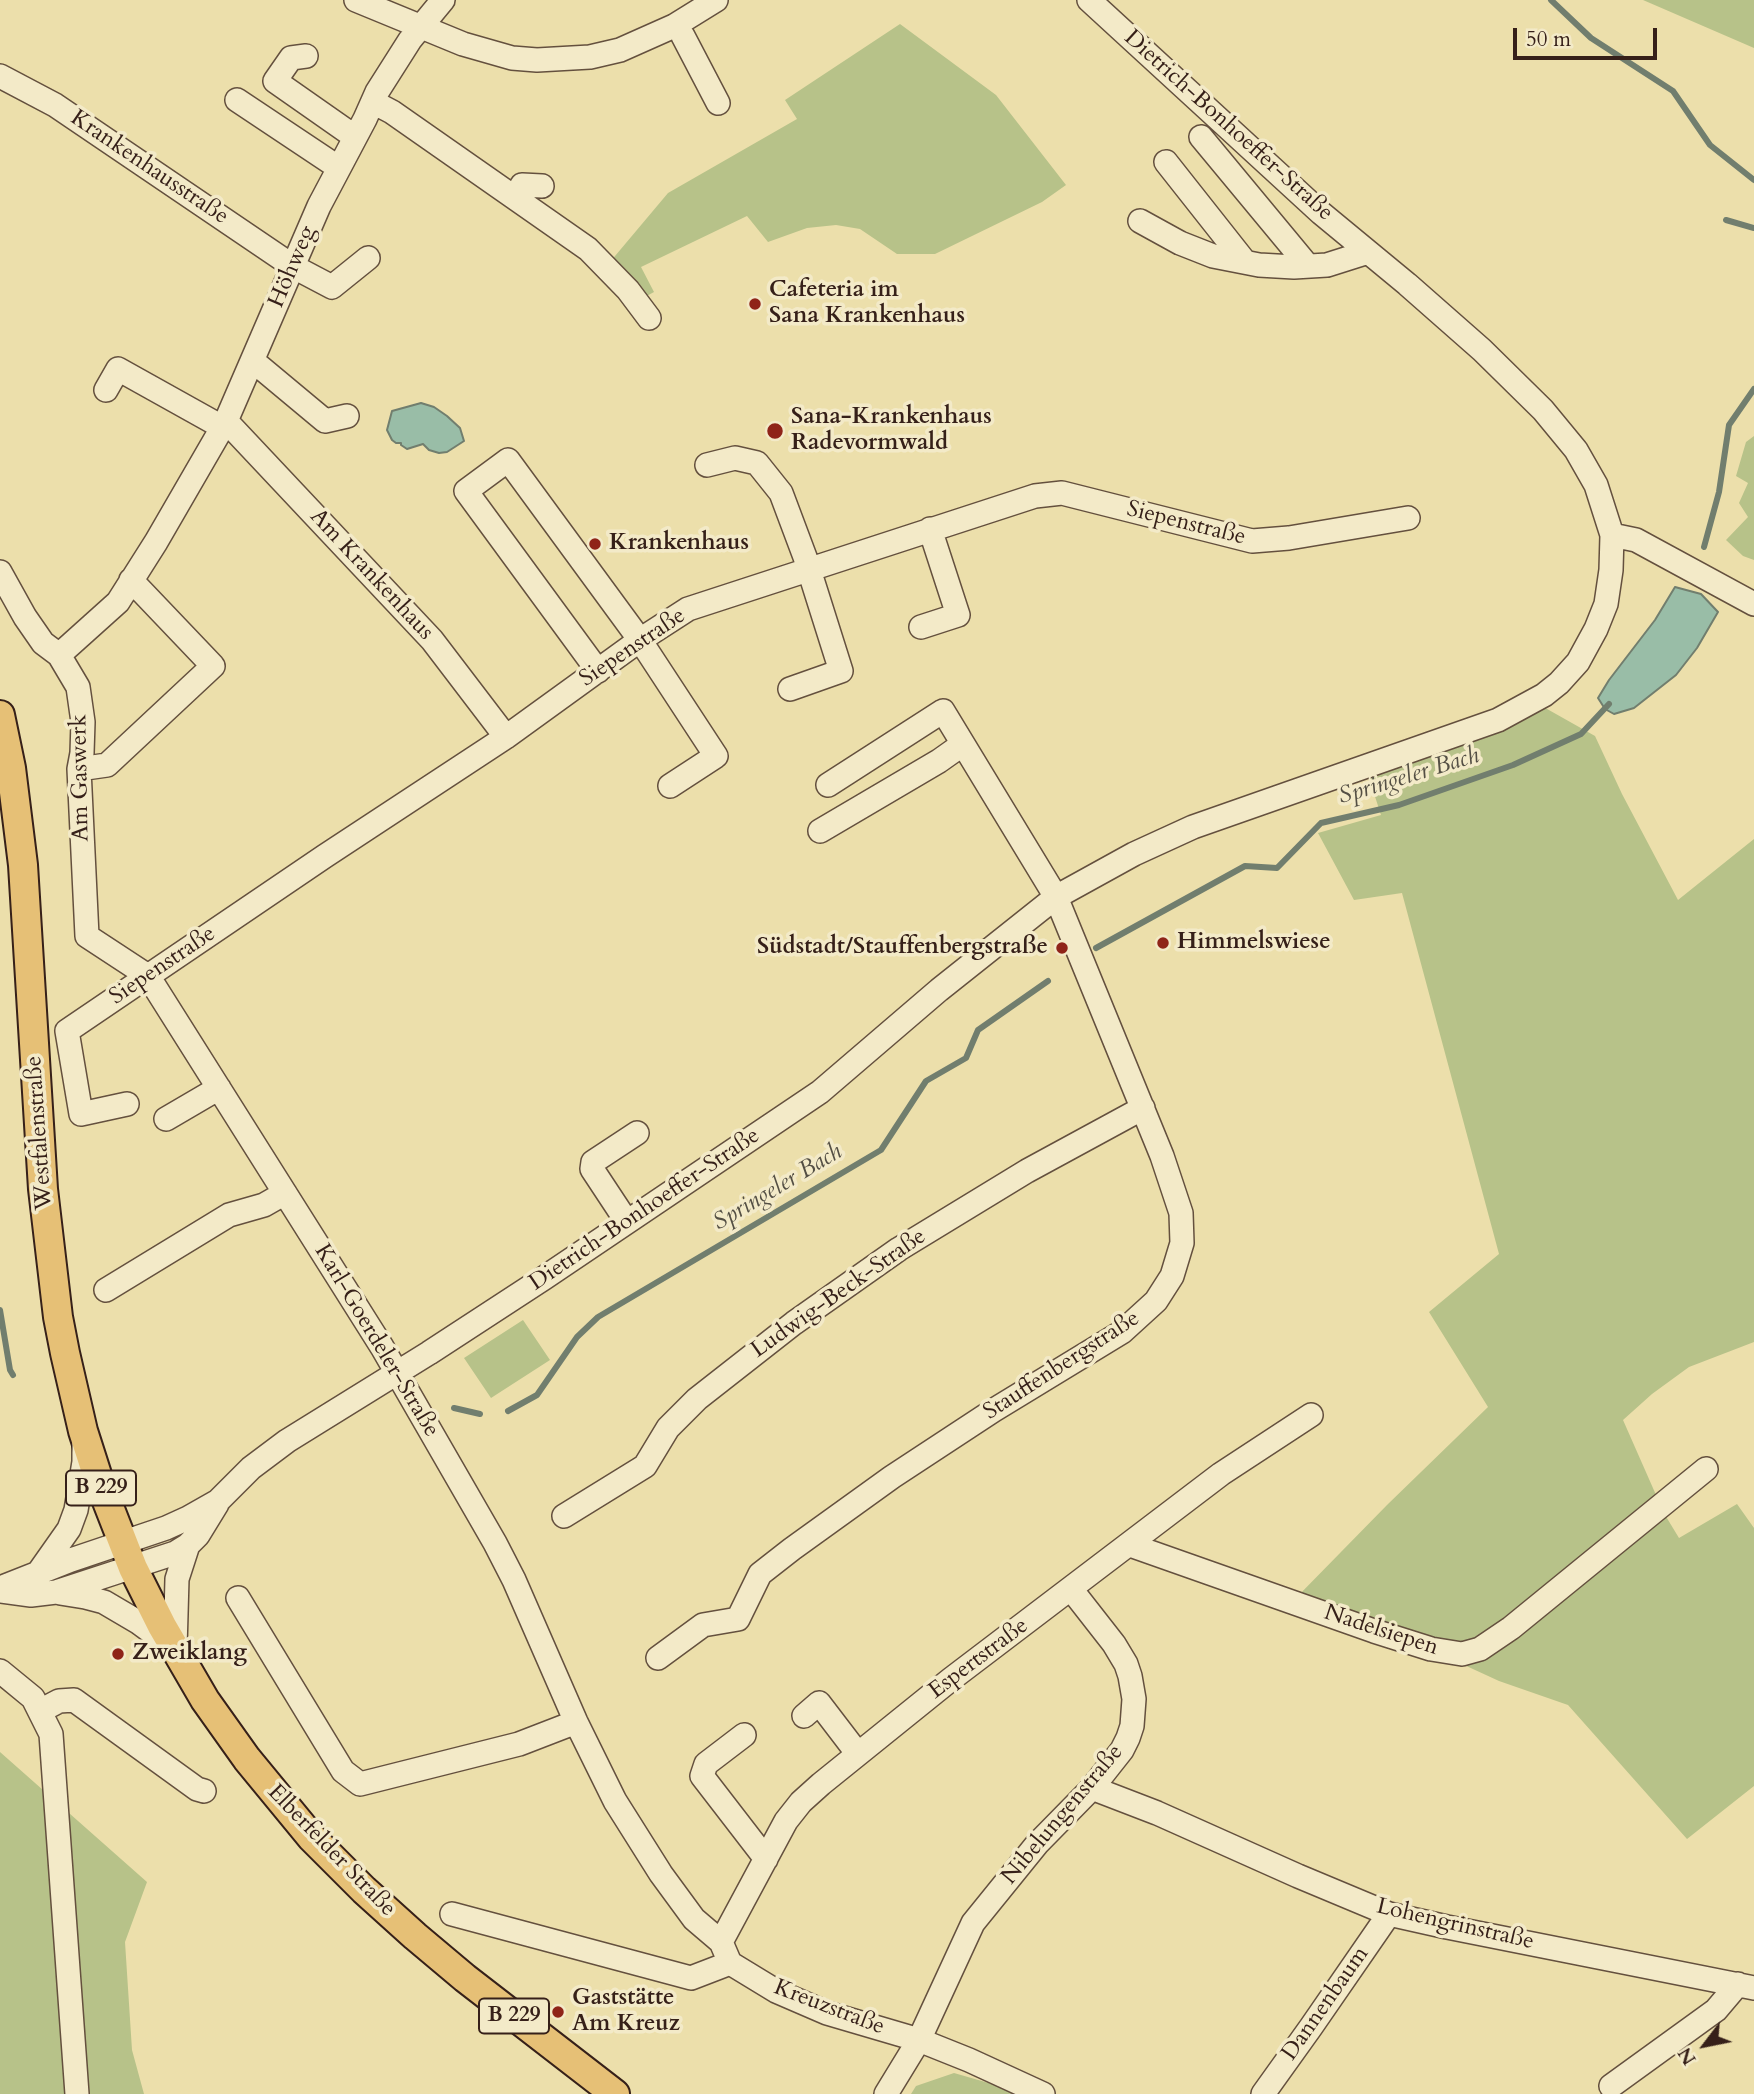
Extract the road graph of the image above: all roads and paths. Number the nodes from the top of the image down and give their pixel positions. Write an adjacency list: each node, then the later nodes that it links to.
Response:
1 (356, 0): 5 (street)
2 (443, 0): 5 (street, Höhweg)
3 (716, 0): 5 (street)
4 (1089, 0): 19 (street, Dietrich-Bonhoeffer-Straße)
5 (419, 27): 10 (street, Höhweg)
6 (683, 36): 11 (street)
7 (306, 56): 12 (street)
8 (0, 76): 23 (street, Krankenhausstraße)
9 (237, 100): 15 (street)
10 (373, 102): 12 (street, Höhweg); 17 (street)
11 (718, 103)
12 (355, 136): 15 (street, Höhweg)
13 (1201, 137): 22 (street)
14 (1166, 162): 21 (street)
15 (339, 167): 23 (street, Höhweg)
16 (542, 186): 17 (street)
17 (515, 198): 24 (street)
18 (1140, 221): 21 (street)
19 (1368, 252): 22 (street); 32 (street, Dietrich-Bonhoeffer-Straße)
20 (368, 258): 23 (street, Krankenhausstraße)
21 (1245, 262): 22 (street)
22 (1308, 266)
23 (294, 267): 25 (street, Höhweg)
24 (649, 318)
25 (253, 361): 27 (street); 28 (street, Höhweg)
26 (106, 390): 28 (street, Am Krankenhaus)
27 (347, 415)
28 (224, 424): 35 (street, Höhweg); 43 (street, Am Krankenhaus)
29 (707, 465): 33 (street)
30 (1408, 518): 31 (street, Siepenstraße)
31 (930, 529): 33 (street, Siepenstraße); 37 (street)
32 (1612, 535): 36 (street); 49 (street, Dietrich-Bonhoeffer-Straße)
33 (810, 569): 38 (street, Siepenstraße); 41 (street)
34 (0, 572): 39 (street, Am Gaswerk)
35 (131, 580): 39 (street, Höhweg); 45 (street)
36 (1754, 604)
37 (921, 627)
38 (640, 640): 40 (street, Siepenstraße); 40 (street); 47 (street)
39 (59, 655): 45 (street, Am Gaswerk)
40 (598, 671): 43 (street, Siepenstraße)
41 (790, 689)
42 (0, 715): 61 (main road, Westfalenstraße / B 229)
43 (506, 737): 50 (street, Siepenstraße)
44 (963, 744): 46 (street); 48 (street); 49 (street)
45 (79, 769): 50 (street, Am Gaswerk)
46 (828, 785)
47 (670, 786)
48 (820, 831)
49 (1056, 897): 53 (street, Stauffenbergstraße); 57 (street, Dietrich-Bonhoeffer-Straße)
50 (148, 976): 51 (street, Karl-Goerdeler-Straße); 52 (street, Siepenstraße)
51 (219, 1088): 54 (street); 56 (street, Karl-Goerdeler-Straße)
52 (127, 1104)
53 (1143, 1108): 64 (street, Ludwig-Beck-Straße); 74 (street, Stauffenbergstraße)
54 (166, 1119)
55 (637, 1133): 57 (street)
56 (285, 1193): 58 (street); 59 (street, Karl-Goerdeler-Straße)
57 (627, 1222): 59 (street, Dietrich-Bonhoeffer-Straße)
58 (106, 1290)
59 (398, 1372): 63 (street, Dietrich-Bonhoeffer-Straße); 78 (street, Karl-Goerdeler-Straße)
60 (1311, 1415): 66 (street, Espertstraße)
61 (83, 1431): 67 (main road, Westfalenstraße / B 229); 68 (street)
62 (1706, 1469): 66 (street, Nadelsiepen)
63 (218, 1501): 65 (street, Dietrich-Bonhoeffer-Straße); 67 (street, Dietrich-Bonhoeffer-Straße)
64 (564, 1516)
65 (188, 1545): 67 (street, Dietrich-Bonhoeffer-Straße); 73 (street)
66 (1129, 1545): 70 (street, Espertstraße)
67 (128, 1555): 68 (street); 71 (street); 73 (main road, Elberfelder Straße / B 229)
68 (38, 1573): 69 (street)
69 (0, 1589): 71 (street)
70 (1071, 1589): 80 (street, Espertstraße); 81 (street, Nibelungenstraße)
71 (56, 1592): 73 (street)
72 (238, 1598): 78 (street)
73 (175, 1649): 91 (main road, Elberfelder Straße / B 229)
74 (658, 1658)
75 (0, 1671): 76 (street)
76 (40, 1711): 82 (street); 90 (street)
77 (804, 1716): 80 (street)
78 (576, 1722): 86 (street, Karl-Goerdeler-Straße)
79 (744, 1735): 83 (street)
80 (858, 1754): 83 (street, Espertstraße)
81 (1092, 1788): 85 (street, Lohengrinstraße); 88 (street, Nibelungenstraße)
82 (204, 1790)
83 (766, 1859): 86 (street, Espertstraße)
84 (452, 1914): 86 (street)
85 (1389, 1914): 87 (street, Lohengrinstraße); 94 (street, Dannenbaum)
86 (725, 1953): 88 (street, Kreuzstraße)
87 (1746, 1986): 89 (street)
88 (919, 2040): 92 (street, Nibelungenstraße); 93 (street, Kreuzstraße)
89 (1611, 2086)
90 (77, 2094)
91 (615, 2094)
92 (886, 2094)
93 (1043, 2094)
94 (1263, 2094)

